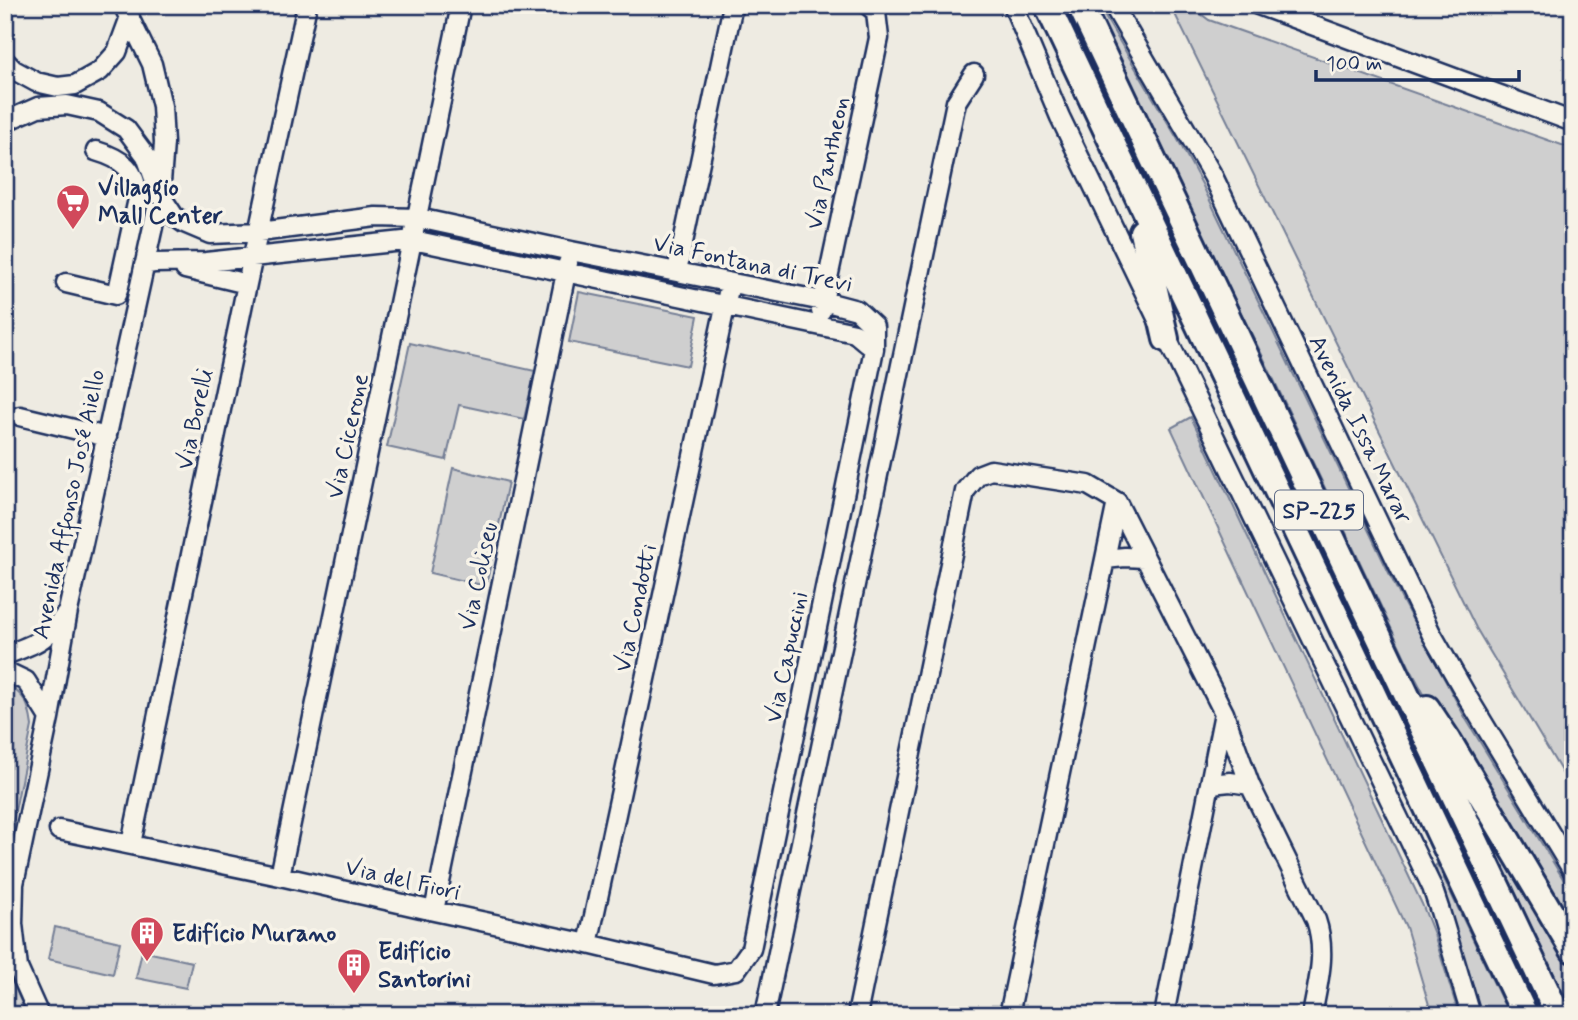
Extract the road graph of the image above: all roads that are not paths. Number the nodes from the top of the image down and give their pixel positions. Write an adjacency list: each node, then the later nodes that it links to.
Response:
1 (307, 5): 19 (street, Via Borelli)
2 (461, 5): 18 (street, Via Cicerone)
3 (733, 5): 25 (street)
4 (1013, 5): 33 (street)
5 (1047, 5): 16 (highway, SP-225)
6 (1080, 5): 41 (highway, SP-225)
7 (1113, 5): 50 (street, Avenida Issa Marar)
8 (1258, 5): 13 (street)
9 (872, 9): 30 (street, Via Pantheon)
10 (126, 11): 11 (street); 17 (street, Avenida Affonso José Aiello)
11 (5, 61)
12 (974, 74): 57 (street)
13 (1573, 122)
14 (5, 123): 17 (street)
15 (96, 151): 21 (street)
16 (1132, 187): 33 (highway); 63 (highway, SP-225)
17 (160, 195): 19 (street, Via Fontana di Trevi); 24 (street, Avenida Affonso José Aiello)
18 (418, 218): 19 (street, Via Fontana di Trevi); 20 (street, Via Cicerone); 22 (street, Via Fontana di Trevi)
19 (259, 232): 23 (street, Via Borelli)
20 (412, 240): 23 (street, Via Fontana di Trevi); 26 (street, Via Fontana di Trevi); 51 (street, Via Cicerone)
21 (127, 248): 24 (street); 27 (street)
22 (570, 251): 25 (street, Via Fontana di Trevi); 26 (street, Via Coliseu)
23 (253, 257): 24 (street, Via Fontana di Trevi); 28 (street, Via Borelli)
24 (144, 267): 28 (street); 36 (street, Avenida Affonso José Aiello)
25 (677, 271): 29 (street, Via Fontana di Trevi)
26 (566, 274): 31 (street, Via Fontana di Trevi); 52 (street, Via Coliseu)
27 (66, 283)
28 (247, 284): 49 (street, Via Borelli)
29 (730, 284): 30 (street, Via Fontana di Trevi); 31 (street, Via Condotti)
30 (823, 301): 32 (street, Via Pantheon); 34 (street, Via Fontana di Trevi)
31 (725, 304): 32 (street, Via Fontana di Trevi); 53 (street, Via Condotti)
32 (818, 324): 34 (street, Via Fontana di Trevi)
33 (1166, 339): 62 (street)
34 (874, 349): 55 (street, Via Capuccini)
35 (20, 416): 36 (street)
36 (107, 437): 40 (street, Avenida Affonso José Aiello)
37 (1117, 502): 38 (street); 39 (street); 58 (street)
38 (1144, 558): 39 (street); 44 (street)
39 (1104, 559): 59 (street)
40 (68, 611): 42 (street); 45 (street, Avenida Affonso José Aiello)
41 (1381, 640): 54 (highway); 64 (highway, SP-225)
42 (5, 655)
43 (5, 671): 45 (street)
44 (1224, 713): 46 (street); 47 (street)
45 (49, 718): 56 (street, Avenida Affonso José Aiello)
46 (1211, 784): 47 (street); 60 (street)
47 (1250, 785): 61 (street)
48 (59, 830): 49 (street, Via del Fiori)
49 (131, 844): 51 (street, Via del Fiori)
50 (1573, 871)
51 (281, 876): 52 (street, Via del Fiori)
52 (434, 911): 53 (street, Via del Fiori)
53 (589, 944): 55 (street, Via del Fiori)
54 (1573, 950)
55 (736, 970)
56 (39, 1015)
57 (765, 1015)
58 (858, 1015)
59 (1009, 1015)
60 (1164, 1015)
61 (1312, 1015)
62 (1471, 1015)
63 (1525, 1015)
64 (1558, 1015)

